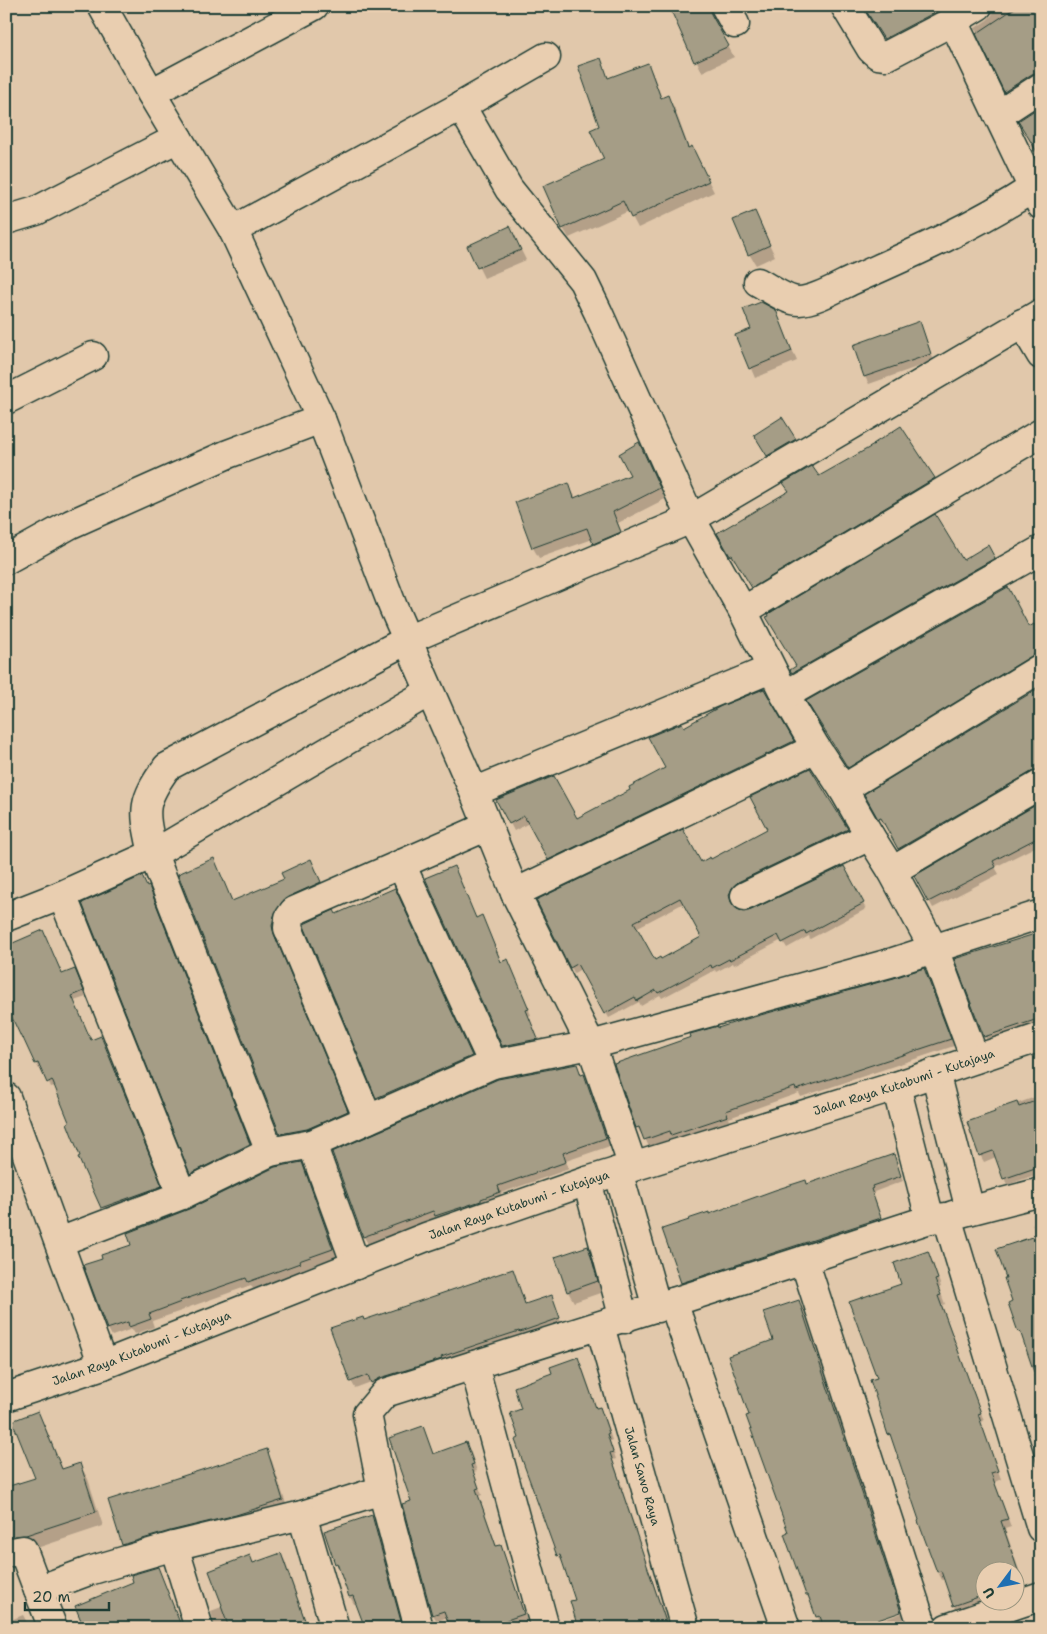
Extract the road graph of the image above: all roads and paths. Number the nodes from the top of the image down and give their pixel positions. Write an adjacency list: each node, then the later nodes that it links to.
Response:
1 (102, 6): 8 (street)
2 (314, 6): 8 (street)
3 (845, 6): 5 (street)
4 (978, 6): 5 (street)
5 (953, 21): 10 (street)
6 (546, 57): 9 (street)
7 (1041, 87): 10 (street)
8 (151, 93): 11 (street)
9 (461, 106): 14 (street); 22 (street)
10 (998, 115): 12 (street)
11 (178, 138): 13 (street); 14 (street)
12 (1039, 200): 15 (street)
13 (6, 220)
14 (233, 230): 20 (street)
15 (758, 282)
16 (1032, 318): 17 (street); 22 (street)
17 (1041, 355)
18 (93, 356): 19 (street)
19 (6, 400)
20 (321, 419): 24 (street); 26 (street)
21 (1041, 433): 25 (street)
22 (691, 519): 25 (street); 26 (street)
23 (1041, 550): 30 (street)
24 (6, 560)
25 (743, 611): 28 (street)
26 (407, 640): 29 (street); 37 (street)
27 (1041, 668): 33 (street)
28 (771, 669): 30 (street); 34 (street)
29 (429, 692): 34 (street); 37 (street)
30 (785, 696): 31 (street)
31 (816, 748): 33 (street); 40 (street)
32 (1041, 784): 39 (street)
33 (843, 790): 36 (street)
34 (474, 792): 35 (street)
35 (488, 826): 38 (street); 40 (street)
36 (870, 836): 39 (street); 42 (street)
37 (153, 854): 41 (street); 55 (street)
38 (401, 864): 49 (street); 53 (street)
39 (892, 871): 45 (street)
40 (515, 893): 47 (street)
41 (62, 895): 44 (street); 59 (street)
42 (745, 896)
43 (1041, 914): 45 (street)
44 (6, 917)
45 (934, 950): 47 (street); 48 (street)
46 (1041, 1037): 48 (street, Jalan Raya Kutabumi - Kutajaya)
47 (591, 1045): 49 (street); 56 (street)
48 (975, 1059): 50 (street, Jalan Raya Kutabumi - Kutajaya)
49 (493, 1064): 53 (street)
50 (936, 1072): 51 (street, Jalan Raya Kutabumi - Kutajaya); 60 (street)
51 (896, 1086): 56 (street, Jalan Raya Kutabumi - Kutajaya); 60 (street)
52 (6, 1097): 61 (street)
53 (368, 1119): 54 (street)
54 (312, 1144): 55 (street); 63 (street)
55 (270, 1152): 59 (street)
56 (626, 1169): 57 (street, Jalan Raya Kutabumi - Kutajaya); 64 (street)
57 (587, 1181): 63 (street, Jalan Raya Kutabumi - Kutajaya); 65 (street, Jalan Sawo Raya)
58 (1041, 1192): 60 (street)
59 (182, 1195): 61 (street)
60 (949, 1215): 62 (street); 70 (street)
61 (59, 1242): 66 (street)
62 (804, 1260): 64 (street); 83 (street)
63 (356, 1265): 66 (street, Jalan Raya Kutabumi - Kutajaya)
64 (665, 1305): 65 (street); 82 (street)
65 (612, 1322): 67 (street); 81 (street, Jalan Sawo Raya)
66 (103, 1365): 68 (street, Jalan Raya Kutabumi - Kutajaya)
67 (474, 1365): 69 (street); 80 (street)
68 (6, 1397)
69 (382, 1490): 71 (street); 79 (street)
70 (1038, 1511)
71 (302, 1515): 72 (street); 78 (street)
72 (174, 1546): 74 (street); 77 (street)
73 (6, 1553): 74 (street)
74 (38, 1590): 76 (street)
75 (1041, 1596): 84 (street)
76 (53, 1628)
77 (198, 1628)
78 (335, 1628)
79 (419, 1628)
80 (545, 1628)
81 (685, 1628)
82 (786, 1628)
83 (923, 1628)
84 (947, 1628)

